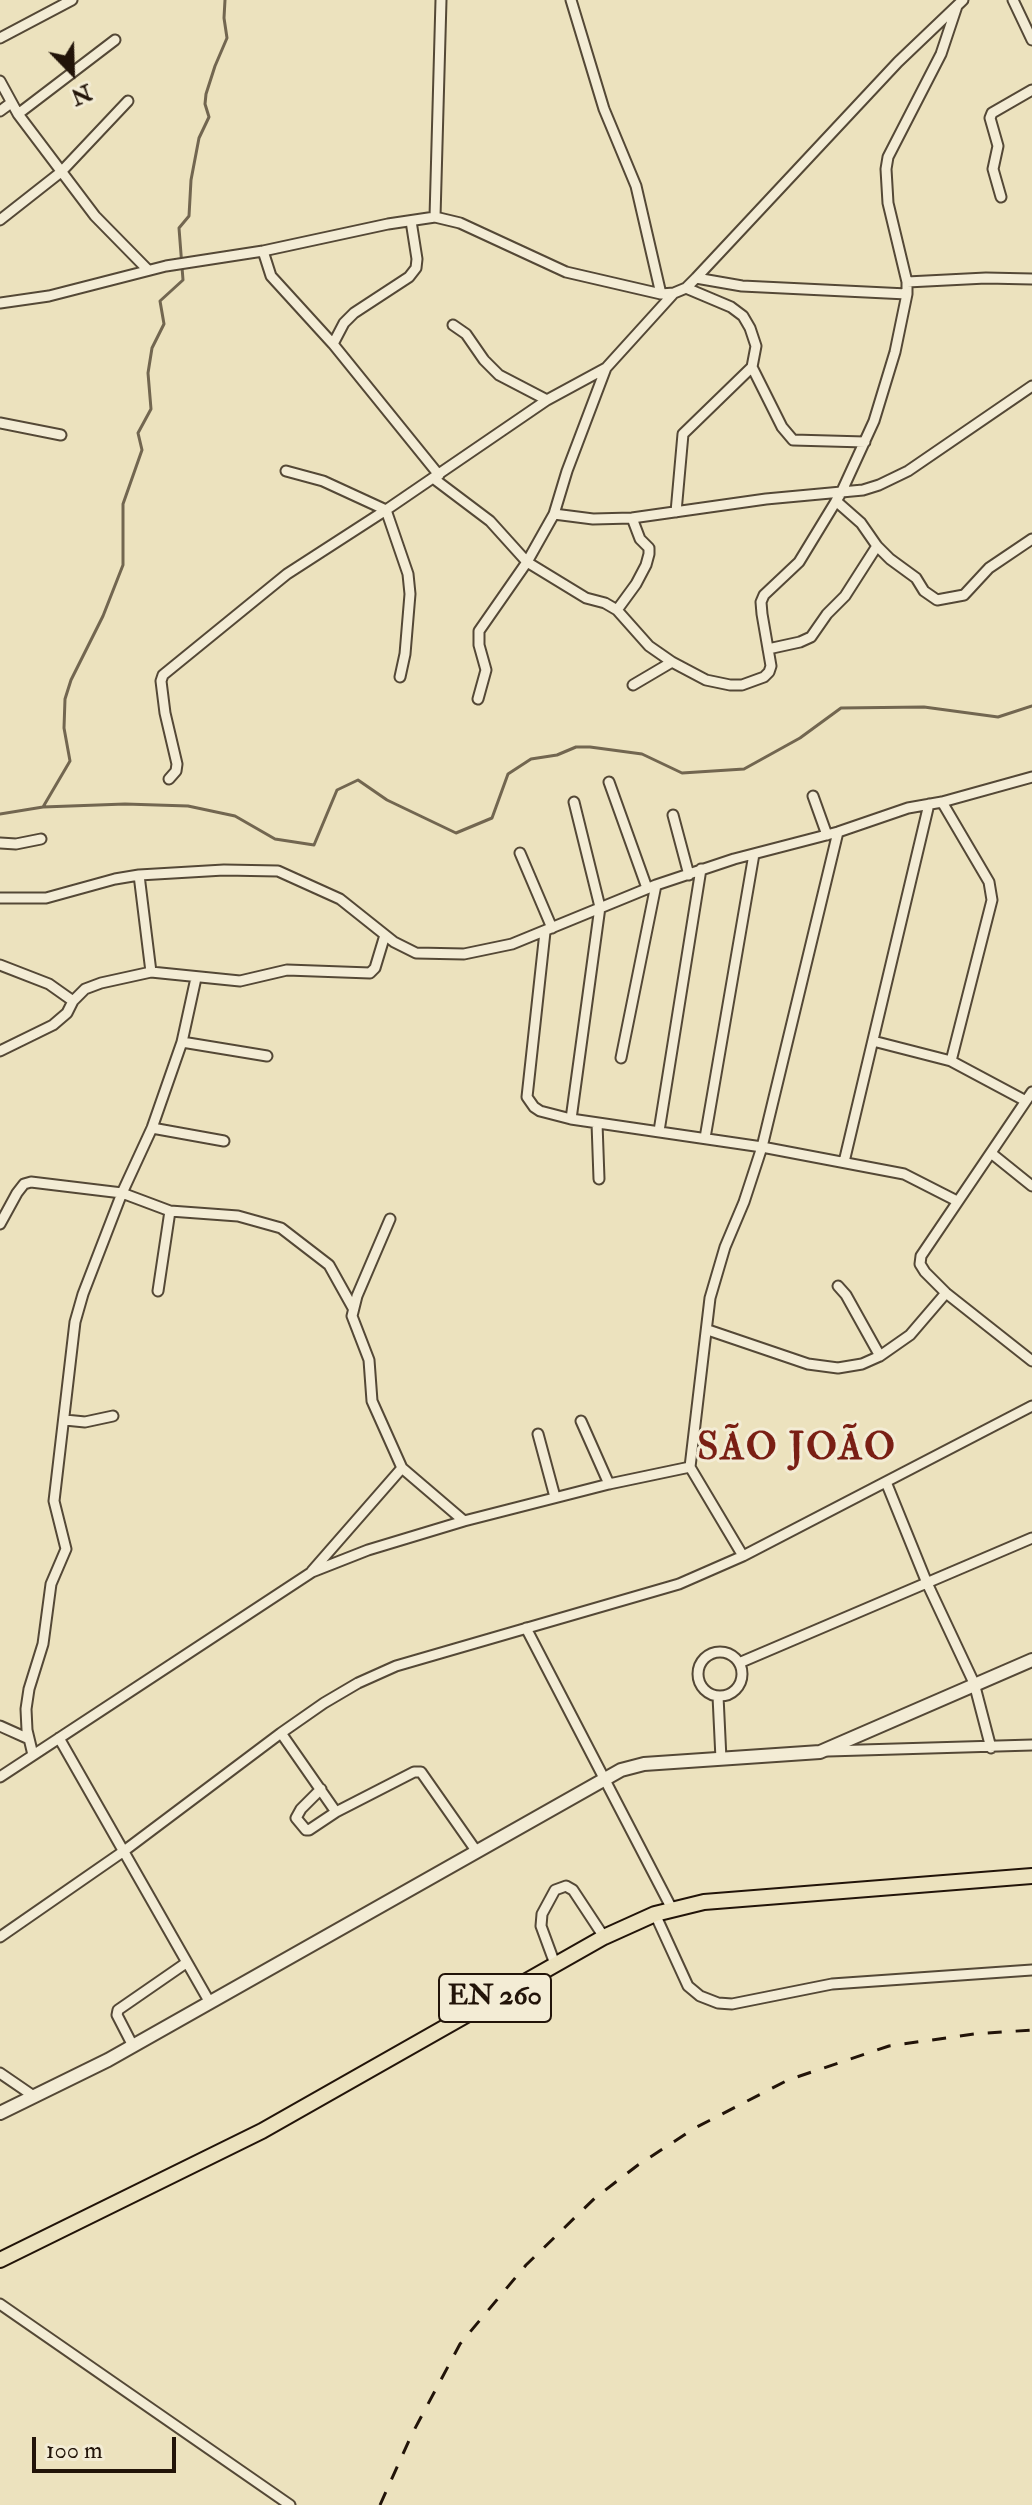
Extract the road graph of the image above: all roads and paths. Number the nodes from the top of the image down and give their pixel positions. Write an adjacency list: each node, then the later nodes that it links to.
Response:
1 (72, 0): 8 (street)
2 (441, 0): 19 (street)
3 (571, 0): 29 (street)
4 (1013, 0): 7 (street)
5 (960, 3): 24 (street); 26 (street)
6 (1032, 14): 7 (street)
7 (1022, 19): 10 (street)
8 (0, 38)
9 (115, 40): 16 (street)
10 (1032, 40)
11 (0, 81): 14 (street)
12 (1032, 90): 18 (street)
13 (128, 101): 17 (street)
14 (11, 103): 15 (street); 16 (street)
15 (0, 111)
16 (18, 114): 17 (street)
17 (61, 172): 20 (street); 23 (street)
18 (1001, 197)
19 (435, 217): 21 (street); 29 (street)
20 (0, 220)
21 (411, 221): 22 (street); 33 (street)
22 (263, 251): 23 (street); 33 (street)
23 (148, 270): 31 (street)
24 (696, 278): 27 (street); 30 (street)
25 (1032, 279): 26 (street)
26 (907, 282): 30 (street)
27 (686, 288): 28 (street); 34 (street)
28 (674, 293): 29 (street); 35 (street)
29 (661, 294)
30 (907, 294): 40 (street)
31 (0, 303)
32 (453, 325): 37 (street)
33 (333, 344): 42 (street)
34 (752, 367): 40 (street); 45 (street)
35 (606, 368): 37 (street); 46 (street)
36 (1032, 386): 43 (street)
37 (547, 400): 42 (street)
38 (0, 423): 39 (street)
39 (61, 435)
40 (865, 442): 43 (street)
41 (286, 471): 44 (street)
42 (436, 476): 44 (street); 50 (street)
43 (838, 497): 45 (street); 49 (street); 52 (street)
44 (386, 510): 54 (street); 58 (street)
45 (676, 512): 47 (street)
46 (554, 514): 47 (street); 50 (street)
47 (632, 518): 51 (street)
48 (1032, 539): 49 (street)
49 (877, 546): 52 (street)
50 (527, 562): 51 (street); 56 (street)
51 (617, 610): 53 (street)
52 (768, 649): 53 (street)
53 (672, 662): 55 (street)
54 (400, 677)
55 (633, 685)
56 (478, 699)
57 (1031, 778): 62 (street)
58 (169, 779)
59 (609, 782): 73 (street)
60 (813, 796): 65 (street)
61 (574, 802): 75 (street)
62 (942, 802): 63 (street); 87 (street)
63 (929, 804): 65 (street); 82 (street)
64 (673, 815): 72 (street)
65 (833, 834): 69 (street); 96 (street)
66 (41, 839): 67 (street)
67 (0, 843)
68 (520, 853): 76 (street)
69 (754, 854): 70 (street); 94 (street)
70 (701, 869): 72 (street); 93 (street)
71 (139, 875): 74 (street); 77 (street); 79 (street)
72 (689, 875): 73 (street)
73 (652, 887): 75 (street); 86 (street)
74 (0, 898)
75 (600, 907): 76 (street); 90 (street)
76 (548, 930): 77 (street); 90 (street)
77 (385, 935): 80 (street)
78 (0, 965): 81 (street)
79 (151, 972): 80 (street); 81 (street)
80 (196, 978): 83 (street)
81 (73, 1001): 84 (street)
82 (873, 1041): 87 (street); 98 (street)
83 (182, 1042): 85 (street); 92 (street)
84 (0, 1051)
85 (267, 1056)
86 (621, 1058)
87 (951, 1061): 89 (street)
88 (1032, 1092): 89 (street)
89 (1024, 1100): 97 (street)
90 (571, 1119): 91 (street)
91 (597, 1123): 93 (street); 99 (street)
92 (152, 1128): 95 (street); 101 (street)
93 (659, 1131): 94 (street)
94 (705, 1138): 96 (street)
95 (224, 1141)
96 (762, 1147): 98 (street); 110 (street)
97 (991, 1153): 100 (street); 102 (street)
98 (844, 1162): 102 (street)
99 (599, 1179)
100 (1032, 1186)
101 (122, 1193): 103 (street); 105 (street); 115 (street)
102 (957, 1201): 108 (street)
103 (170, 1211): 107 (street); 109 (street)
104 (390, 1219): 109 (street)
105 (0, 1224)
106 (838, 1286): 111 (street)
107 (158, 1291)
108 (946, 1293): 111 (street); 112 (street)
109 (353, 1308): 119 (street)
110 (708, 1330): 111 (street); 118 (street)
111 (880, 1356)
112 (1032, 1361)
113 (1032, 1406): 120 (street)
114 (113, 1416): 115 (street)
115 (65, 1420): 136 (street)
116 (581, 1421): 121 (street)
117 (538, 1434): 122 (street)
118 (690, 1467): 121 (street); 125 (street)
119 (402, 1468): 123 (street); 126 (street)
120 (886, 1482): 125 (street); 127 (street)
121 (609, 1484): 122 (street)
122 (555, 1497): 123 (street)
123 (464, 1521): 126 (street)
124 (1032, 1538): 127 (street)
125 (743, 1556): 128 (street)
126 (312, 1572): 135 (street)
127 (927, 1583): 130 (street); 131 (street)
128 (526, 1628): 134 (street); 143 (street)
129 (1032, 1660): 131 (street)
130 (739, 1663): 132 (street); 132 (street)
131 (974, 1683): 138 (street); 139 (street)
132 (718, 1696): 141 (street)
133 (0, 1726): 136 (street)
134 (281, 1733): 144 (street); 146 (street)
135 (59, 1738): 140 (street); 146 (street)
136 (29, 1739): 140 (street)
137 (1032, 1745): 138 (street)
138 (991, 1748): 139 (street)
139 (820, 1752): 141 (street)
140 (33, 1755): 142 (street)
141 (721, 1759): 143 (street)
142 (0, 1777)
143 (605, 1779): 147 (street); 149 (street)
144 (321, 1789): 145 (street); 145 (street)
145 (336, 1812): 147 (street)
146 (124, 1851): 151 (street); 153 (street)
147 (477, 1852): 156 (street)
148 (1032, 1876): 149 (main road, EN 260)
149 (672, 1909): 150 (main road, EN 260)
150 (655, 1914): 152 (main road, EN 260); 155 (street)
151 (0, 1937)
152 (604, 1937): 154 (main road, EN 260); 154 (street)
153 (186, 1963): 156 (street); 157 (street)
154 (555, 1964): 161 (main road, EN 260)
155 (1032, 1970)
156 (209, 2001): 157 (street)
157 (133, 2046): 159 (street)
158 (0, 2073): 159 (street)
159 (35, 2097): 160 (street)
160 (0, 2113)
161 (0, 2260)
162 (0, 2304): 163 (street)
163 (290, 2505)

